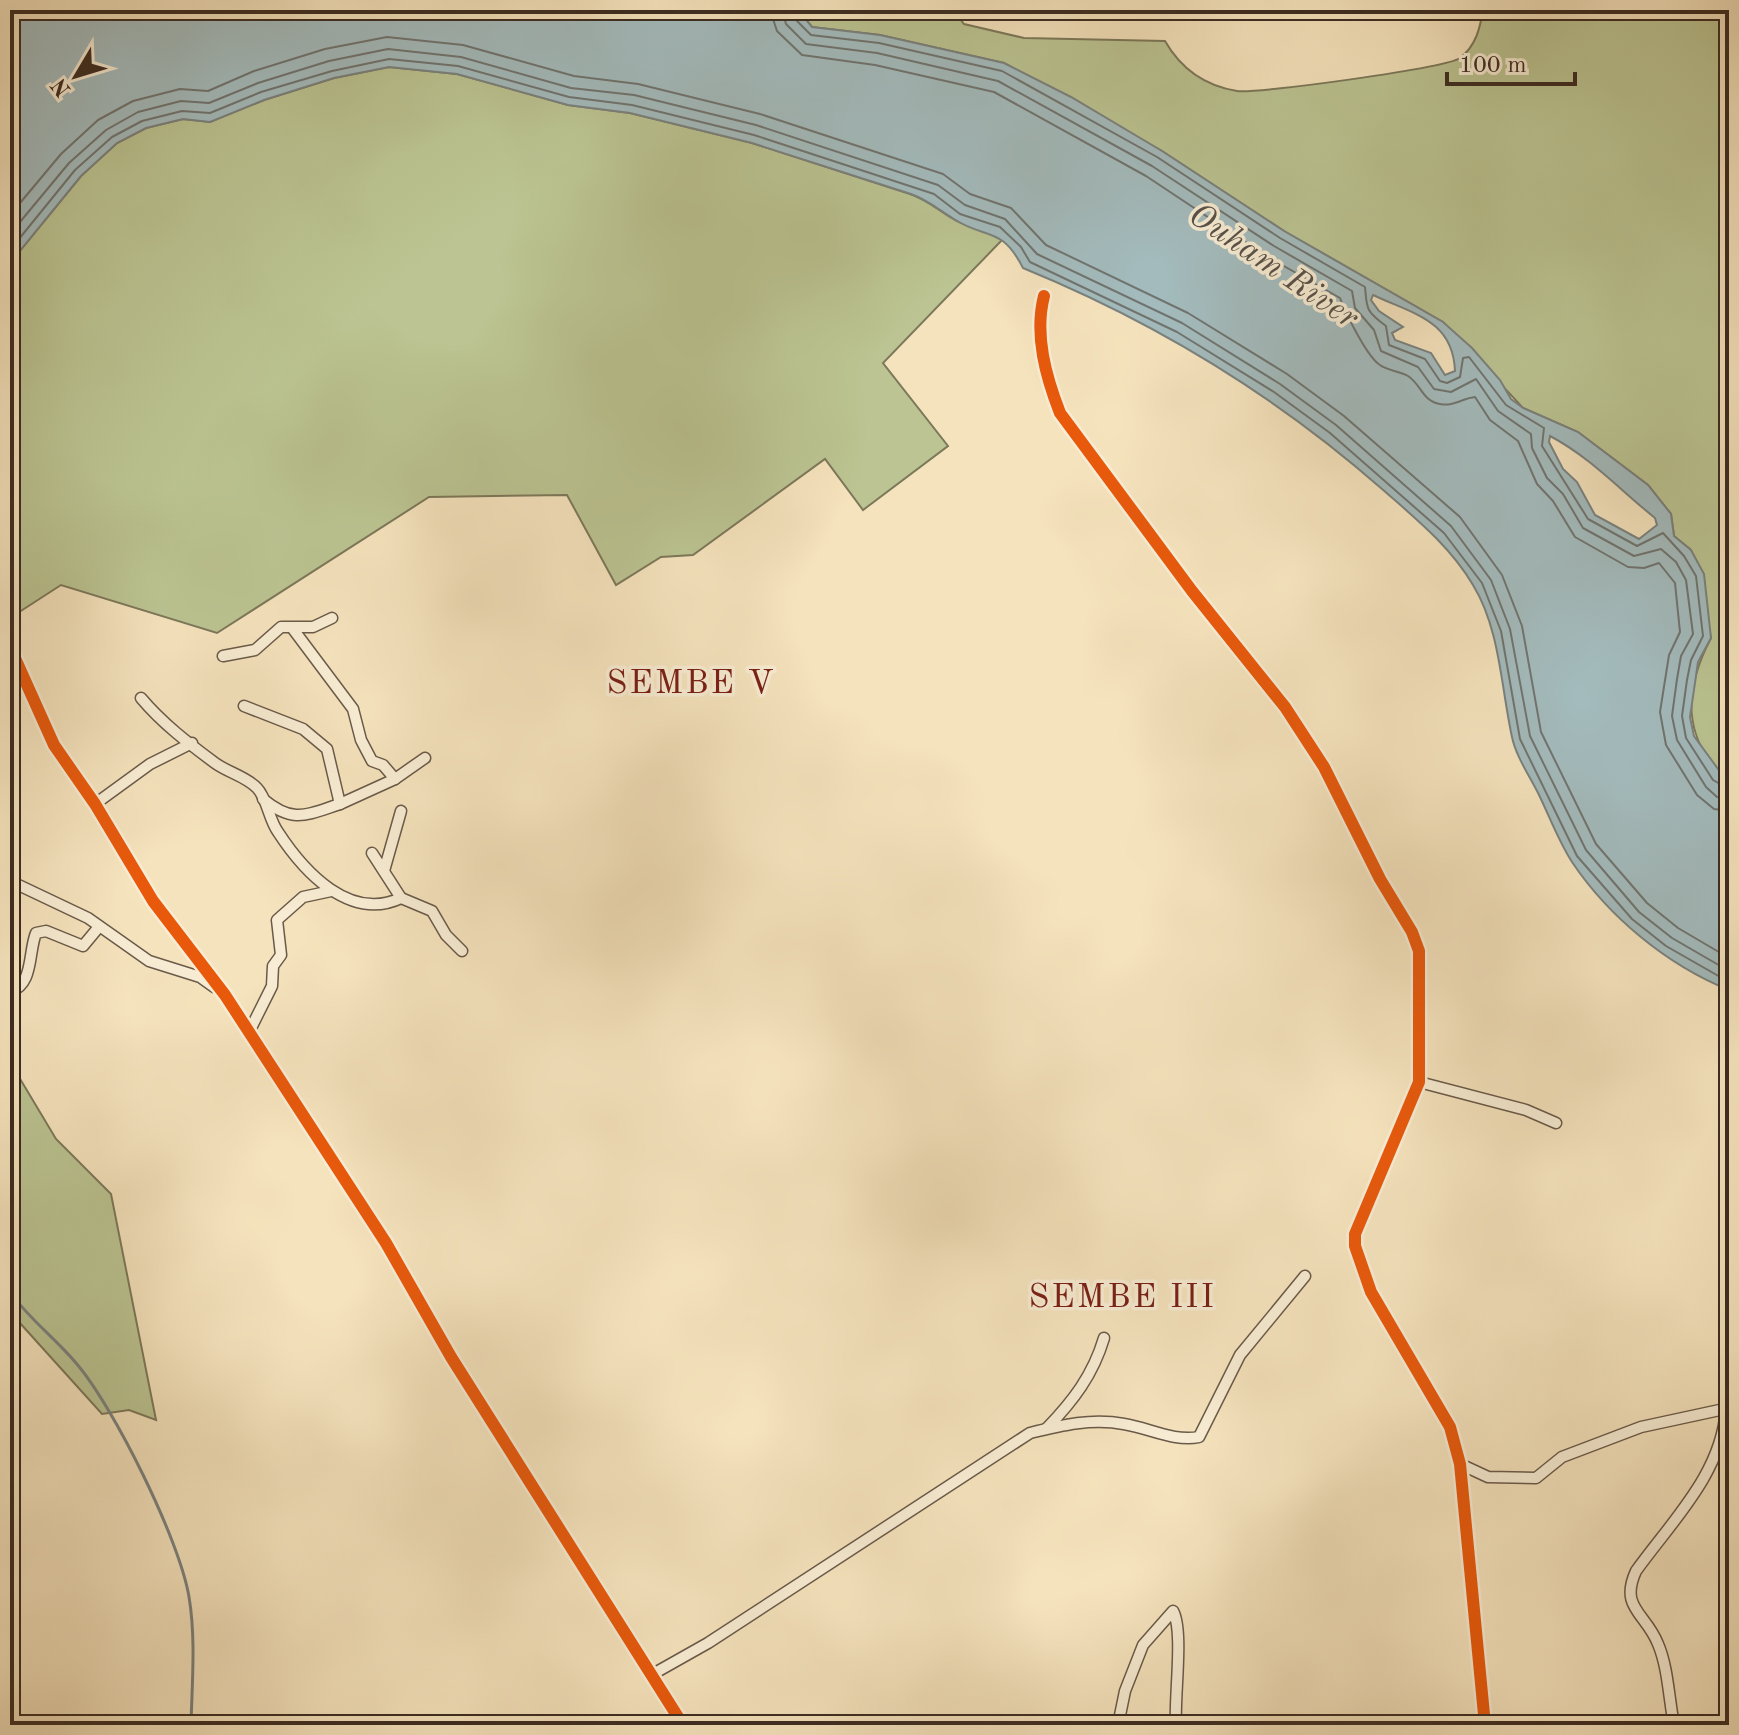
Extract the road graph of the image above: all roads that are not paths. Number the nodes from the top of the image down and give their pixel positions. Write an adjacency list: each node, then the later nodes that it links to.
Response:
1 (1044, 296): 25 (street)
2 (332, 618): 3 (street)
3 (293, 629): 5 (street); 10 (street)
4 (10, 647): 12 (street)
5 (223, 656)
6 (141, 698): 8 (street)
7 (244, 706): 13 (street)
8 (192, 743): 11 (street); 12 (street)
9 (425, 758): 10 (street)
10 (395, 779): 13 (street)
11 (261, 796): 13 (street); 18 (street)
12 (95, 804): 23 (street)
13 (340, 804)
14 (401, 811): 16 (street)
15 (372, 853): 16 (street)
16 (384, 871): 19 (street)
17 (10, 881): 20 (street)
18 (333, 891): 19 (street); 24 (street)
19 (401, 898): 21 (street)
20 (98, 928): 22 (street); 23 (street)
21 (462, 951)
22 (10, 992)
23 (225, 995): 24 (street)
24 (249, 1032): 32 (street)
25 (1419, 1082): 26 (street); 31 (street)
26 (1556, 1123)
27 (1305, 1276): 30 (street)
28 (1104, 1338): 30 (street)
29 (1728, 1408): 31 (street); 37 (street)
30 (1046, 1429): 32 (street)
31 (1460, 1464): 36 (street)
32 (653, 1674): 33 (street)
33 (683, 1725)
34 (1118, 1725): 35 (street)
35 (1176, 1725)
36 (1485, 1725)
37 (1674, 1725)

